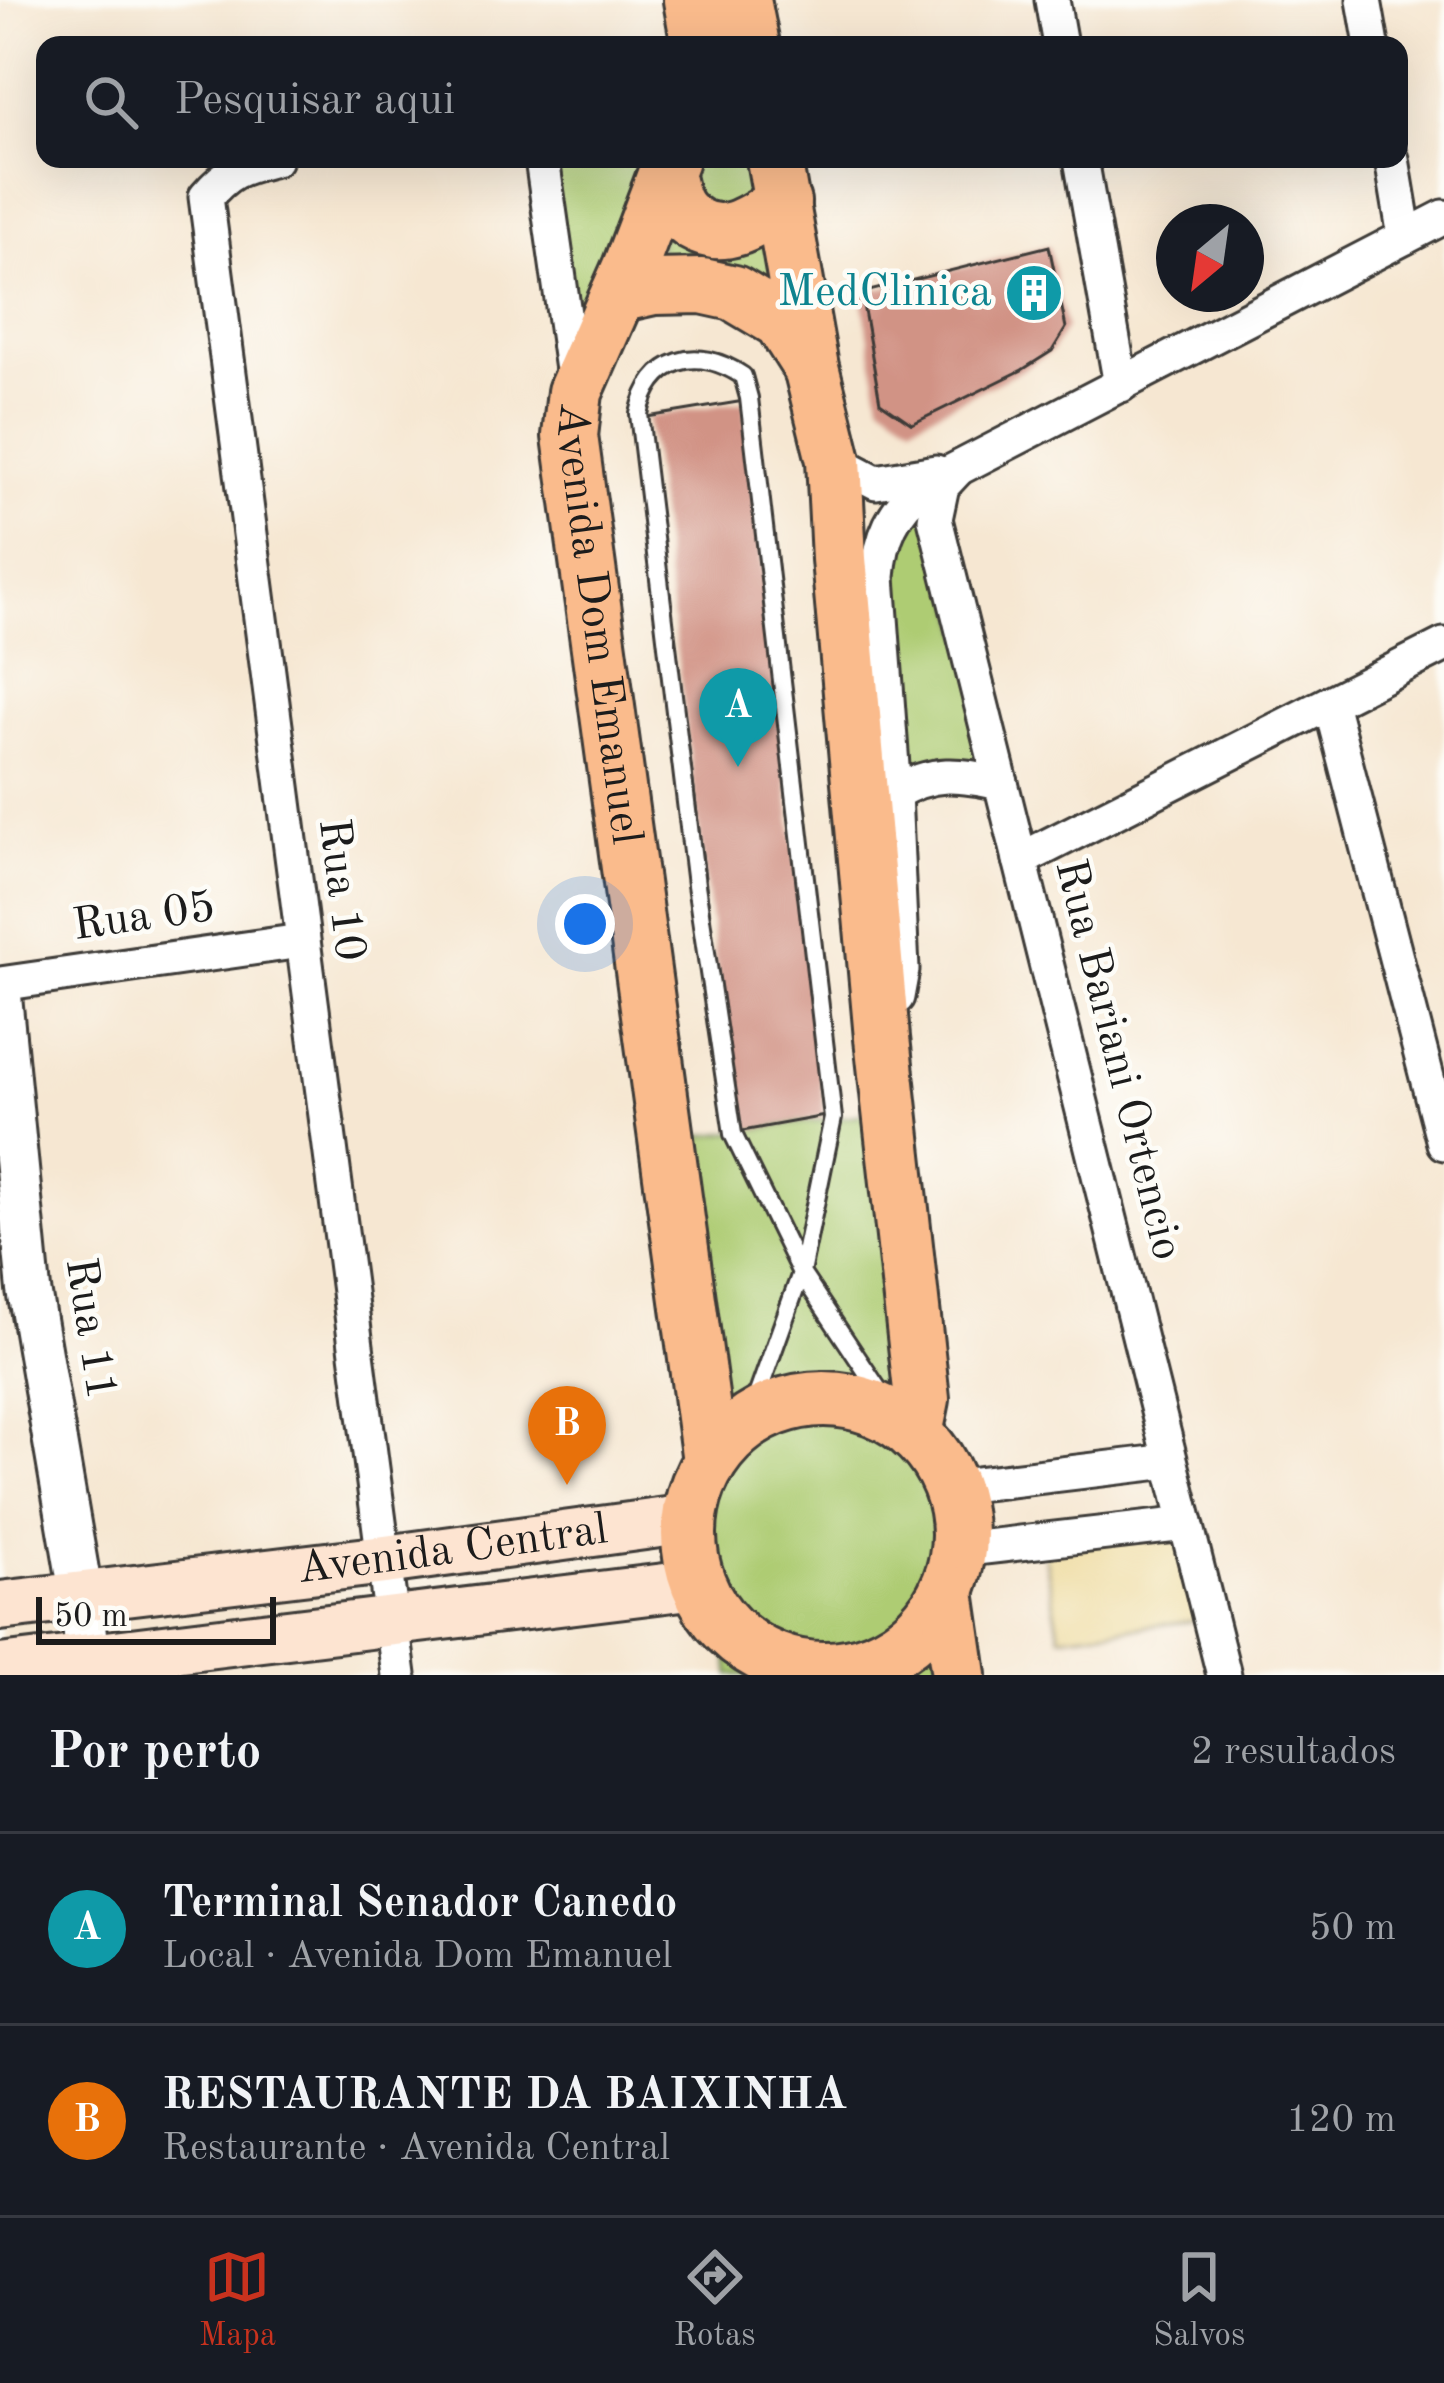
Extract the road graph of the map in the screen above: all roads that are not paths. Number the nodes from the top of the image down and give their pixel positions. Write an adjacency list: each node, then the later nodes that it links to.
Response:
1 (691, 0): 5 (main road)
2 (743, 0): 6 (main road)
3 (1052, 0): 7 (street)
4 (1364, 0): 8 (street)
5 (697, 36)
6 (750, 36)
7 (1058, 36)
8 (1370, 36)
9 (242, 168): 29 (street, Rua 10)
10 (543, 168): 21 (street)
11 (667, 168): 18 (main road, Avenida Dom Emanuel)
12 (668, 168): 15 (main road)
13 (1083, 168): 20 (street)
14 (1394, 168): 17 (street)
15 (778, 181): 19 (main road)
16 (1444, 217): 17 (street)
17 (1406, 237): 20 (street)
18 (618, 295): 19 (main road); 21 (main road, Avenida Dom Emanuel)
19 (811, 367): 22 (main road)
20 (1121, 385): 23 (street)
21 (575, 392): 38 (main road, Avenida Dom Emanuel)
22 (833, 460): 23 (street); 32 (main road)
23 (956, 471): 26 (street, Rua Bariani Ortencio); 27 (street)
24 (1444, 645): 25 (street)
25 (1330, 703): 28 (street); 33 (street)
26 (1001, 783): 27 (street); 28 (street, Rua Bariani Ortencio)
27 (894, 793): 32 (street)
28 (1021, 860): 39 (street, Rua Bariani Ortencio)
29 (302, 941): 30 (street, Rua 05); 43 (street, Rua 10)
30 (0, 984)
31 (0, 996): 35 (street, Rua 11)
32 (882, 1038): 37 (main road)
33 (1444, 1143)
34 (801, 1273): 34 (lane); 36 (lane); 37 (lane)
35 (14, 1292): 45 (street, Rua 11)
36 (748, 1421): 37 (main road); 38 (main road)
37 (909, 1429): 40 (main road)
38 (710, 1461): 41 (main road)
39 (1170, 1461): 40 (street); 42 (street, Rua Bariani Ortencio)
40 (952, 1487): 44 (main road)
41 (689, 1519): 43 (main road, Avenida Central); 48 (main road)
42 (1186, 1524): 44 (street); 53 (street, Rua Bariani Ortencio)
43 (385, 1560): 45 (main road, Avenida Central); 47 (street, Rua 10)
44 (953, 1571): 48 (main road); 52 (main road)
45 (81, 1594): 46 (main road, Avenida Central); 49 (street, Rua 11)
46 (0, 1606)
47 (392, 1622): 48 (main road, Avenida Central); 49 (main road, Avenida Central); 51 (street, Rua 10)
48 (717, 1628)
49 (89, 1666): 50 (main road, Avenida Central)
50 (0, 1669)
51 (399, 1675)
52 (958, 1675)
53 (1224, 1675)

